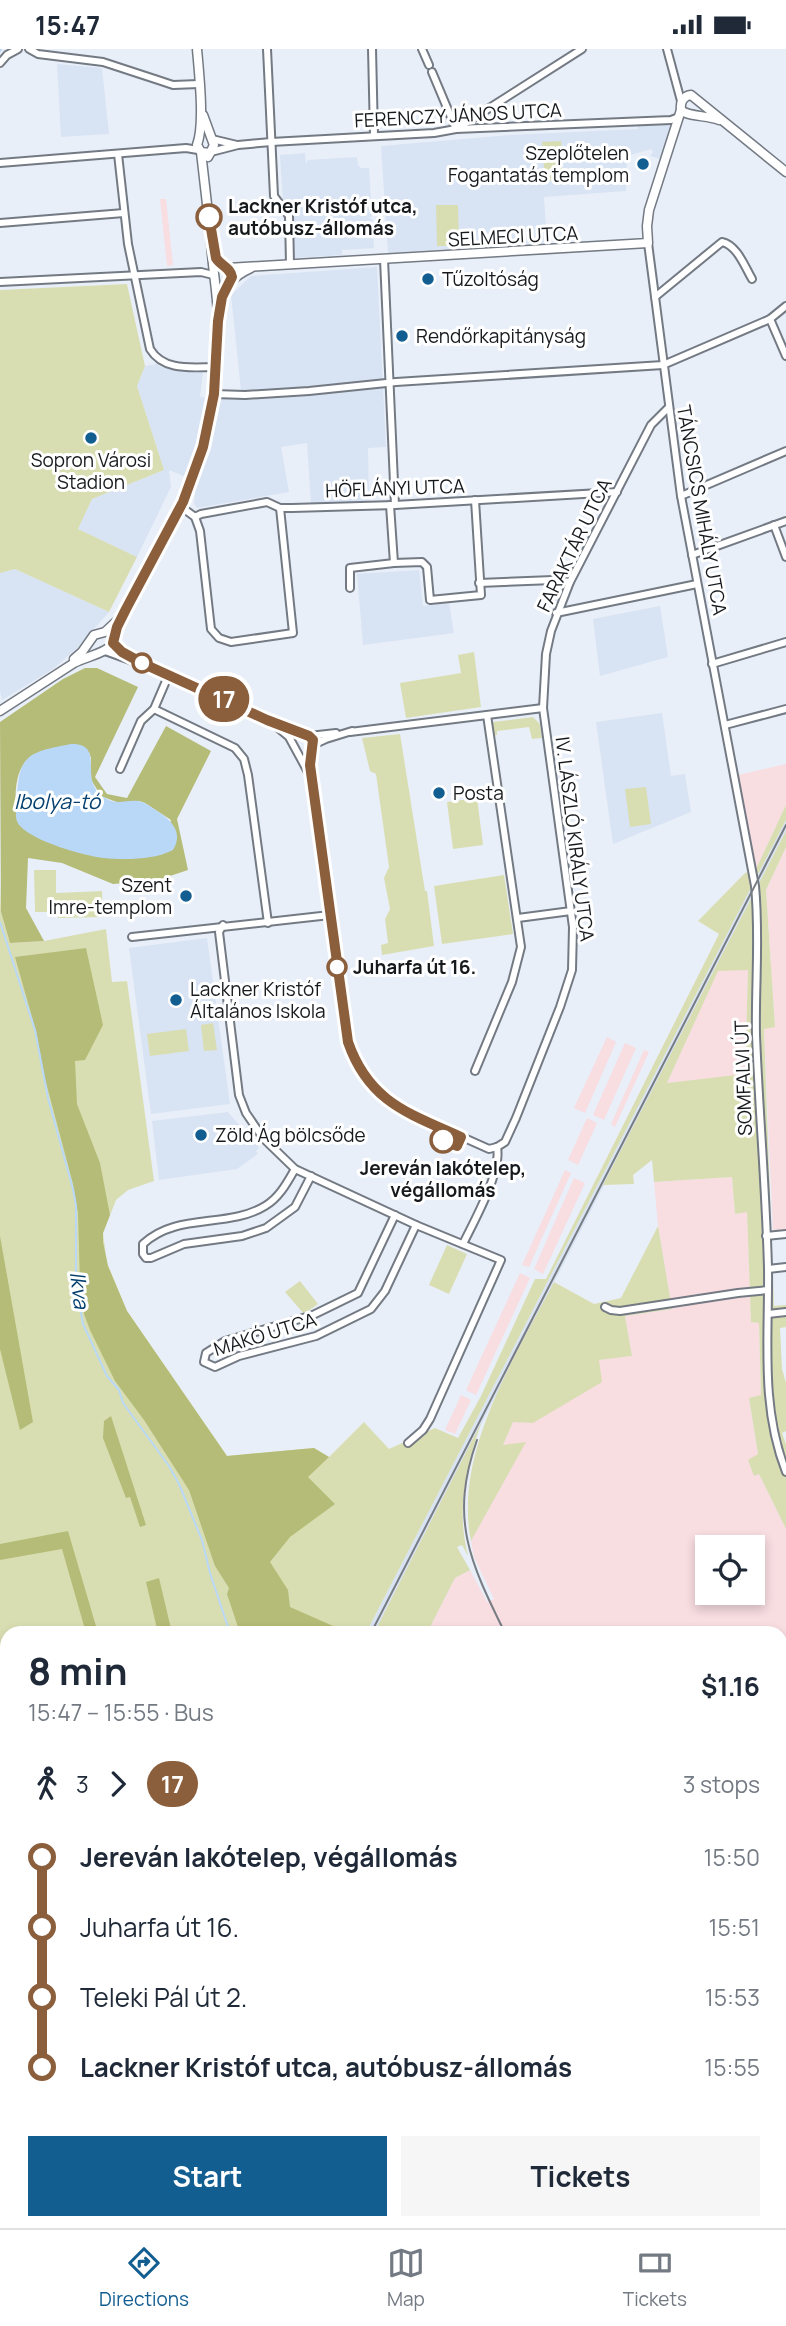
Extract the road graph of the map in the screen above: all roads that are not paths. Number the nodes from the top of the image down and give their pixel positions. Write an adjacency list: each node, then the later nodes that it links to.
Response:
1 (18, 49): 11 (street)
2 (29, 49): 10 (street)
3 (38, 49): 10 (street)
4 (197, 49): 13 (street)
5 (267, 49): 24 (street)
6 (372, 49): 21 (street)
7 (422, 49): 20 (street)
8 (582, 49): 20 (street)
9 (667, 49): 12 (street)
10 (53, 56): 13 (street)
11 (0, 63)
12 (676, 78): 14 (street); 17 (street)
13 (199, 84): 15 (street)
14 (691, 95): 16 (street); 17 (street)
15 (200, 101): 22 (street); 26 (street)
16 (701, 103): 18 (street); 19 (street)
17 (681, 109): 18 (street); 20 (street, FERENCZY JÁNOS UTCA); 23 (street, TÁNCSICS MIHÁLY UTCA)
18 (693, 115): 19 (street); 23 (street, TÁNCSICS MIHÁLY UTCA)
19 (725, 123): 29 (street)
20 (456, 129): 21 (street, FERENCZY JÁNOS UTCA)
21 (374, 135): 24 (street, FERENCZY JÁNOS UTCA)
22 (210, 137): 25 (street, FERENCZY JÁNOS UTCA); 26 (street); 26 (street)
23 (672, 139): 33 (street, TÁNCSICS MIHÁLY UTCA)
24 (271, 142): 25 (street, FERENCZY JÁNOS UTCA); 35 (street)
25 (239, 145): 26 (street, FERENCZY JÁNOS UTCA)
26 (203, 148): 27 (street, FERENCZY JÁNOS UTCA); 32 (street)
27 (118, 154): 28 (street, FERENCZY JÁNOS UTCA); 30 (street)
28 (0, 163)
29 (786, 172)
30 (124, 213): 31 (street); 38 (street)
31 (0, 223)
32 (211, 235): 37 (street); 37 (street)
33 (648, 243): 34 (street, SELMECI UTCA); 42 (street, TÁNCSICS MIHÁLY UTCA)
34 (384, 259): 35 (street, SELMECI UTCA); 49 (street)
35 (290, 264): 36 (street, SELMECI UTCA)
36 (254, 267): 37 (street, SELMECI UTCA); 41 (street, SELMECI UTCA)
37 (219, 271): 38 (street, SELMECI UTCA); 41 (street); 41 (street); 45 (street)
38 (134, 275): 40 (street, SELMECI UTCA); 48 (street)
39 (752, 279): 42 (street)
40 (0, 282)
41 (229, 282): 45 (street)
42 (655, 297): 47 (street, TÁNCSICS MIHÁLY UTCA)
43 (786, 306): 44 (street)
44 (770, 319): 46 (street); 47 (street)
45 (218, 321): 48 (street)
46 (786, 356)
47 (663, 365): 49 (street); 51 (street, TÁNCSICS MIHÁLY UTCA)
48 (216, 367): 50 (street)
49 (389, 383): 50 (street); 56 (street)
50 (214, 394): 57 (street)
51 (668, 408): 53 (street, FARAKTÁR UTCA); 54 (street, TÁNCSICS MIHÁLY UTCA)
52 (786, 451): 54 (street)
53 (617, 492): 55 (street, HÖFLÁNYI UTCA); 65 (street, FARAKTÁR UTCA)
54 (681, 496): 62 (street, TÁNCSICS MIHÁLY UTCA)
55 (475, 500): 56 (street, HÖFLÁNYI UTCA); 66 (street)
56 (392, 505): 58 (street, HÖFLÁNYI UTCA); 64 (street)
57 (180, 506): 59 (street); 69 (street)
58 (279, 508): 59 (street, HÖFLÁNYI UTCA); 59 (street)
59 (195, 517)
60 (786, 521): 61 (street)
61 (774, 525): 62 (street); 63 (street)
62 (692, 555): 67 (street, TÁNCSICS MIHÁLY UTCA)
63 (786, 557)
64 (394, 562): 66 (street); 68 (street)
65 (570, 582): 66 (street); 70 (street, FARAKTÁR UTCA)
66 (479, 583)
67 (697, 584): 70 (street); 77 (street, TÁNCSICS MIHÁLY UTCA)
68 (350, 588)
69 (126, 609): 71 (street); 73 (street)
70 (556, 613): 80 (street, FARAKTÁR UTCA)
71 (105, 632): 72 (street); 73 (street)
72 (92, 640): 75 (street); 79 (street)
73 (113, 642): 75 (street); 76 (street)
74 (786, 642): 77 (street)
75 (103, 651): 76 (street); 79 (street)
76 (144, 664): 78 (street)
77 (712, 664): 86 (street, TÁNCSICS MIHÁLY UTCA)
78 (169, 674): 81 (street); 85 (street)
79 (49, 678): 83 (street)
80 (543, 708): 84 (street); 95 (street, IV. LÁSZLÓ KIRÁLY UTCA)
81 (154, 709): 92 (street); 98 (street)
82 (786, 709): 86 (street)
83 (0, 711)
84 (487, 715): 87 (street); 97 (street)
85 (267, 720): 88 (street); 89 (street)
86 (725, 725): 94 (street, TÁNCSICS MIHÁLY UTCA)
87 (352, 731): 88 (street); 90 (street)
88 (306, 734): 89 (street); 90 (street)
89 (292, 742): 91 (street)
90 (312, 748): 91 (street); 93 (street)
91 (299, 754): 93 (street)
92 (120, 769)
93 (313, 794): 96 (street)
94 (755, 886): 108 (street, SOMFALVI ÚT)
95 (570, 911): 97 (street); 102 (street, IV. LÁSZLÓ KIRÁLY UTCA)
96 (330, 915): 98 (street); 102 (street)
97 (518, 918): 101 (street)
98 (268, 922): 99 (street)
99 (223, 925): 100 (street); 103 (street)
100 (132, 937)
101 (475, 1071)
102 (497, 1147): 109 (street, IV. LÁSZLÓ KIRÁLY UTCA)
103 (295, 1169): 104 (street); 104 (street)
104 (311, 1177): 105 (street)
105 (395, 1215): 106 (street); 106 (street, MAKÓ UTCA)
106 (416, 1224): 109 (street)
107 (786, 1234): 108 (street)
108 (766, 1236): 111 (street, SOMFALVI ÚT)
109 (463, 1244): 116 (street)
110 (786, 1267): 111 (street)
111 (768, 1269): 112 (street, SOMFALVI ÚT)
112 (768, 1290): 113 (street); 115 (street, SOMFALVI ÚT)
113 (605, 1307)
114 (786, 1312): 115 (street)
115 (768, 1314): 117 (street, SOMFALVI ÚT)
116 (408, 1443)
117 (786, 1472)

